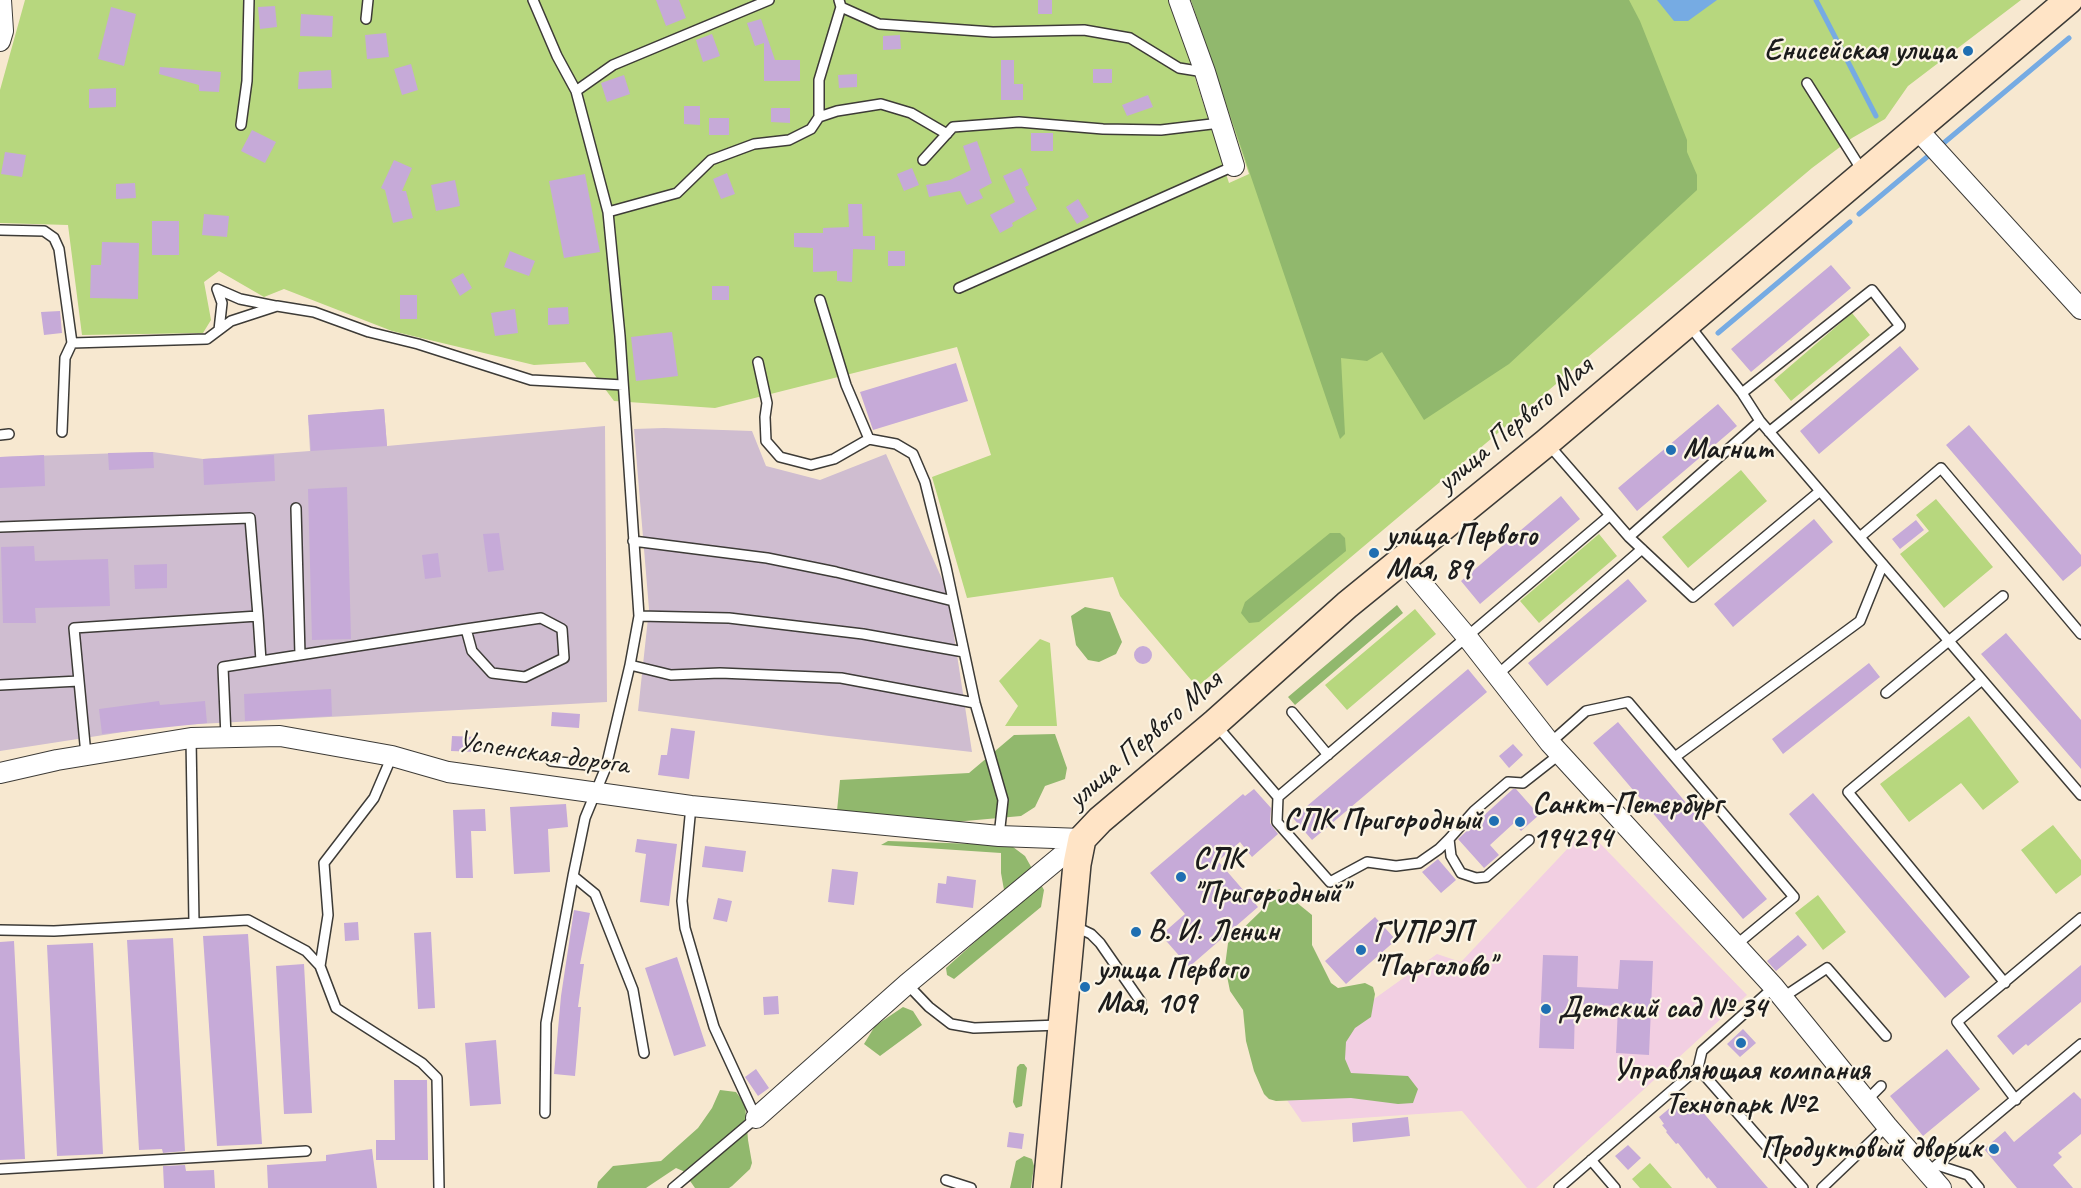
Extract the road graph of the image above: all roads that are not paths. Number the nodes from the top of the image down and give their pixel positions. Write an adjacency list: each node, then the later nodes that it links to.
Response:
1 (1, 0): 12 (street)
2 (249, 0): 18 (lane)
3 (368, 0): 11 (lane)
4 (533, 0): 15 (lane)
5 (769, 0): 15 (lane)
6 (1179, 0): 13 (street)
7 (2069, 0): 19 (street, улица Первого Мая)
8 (2078, 0): 10 (street)
9 (840, 4): 13 (lane); 16 (lane)
10 (2081, 4)
11 (366, 19)
12 (0, 41)
13 (1205, 72): 17 (street)
14 (1807, 83): 23 (lane)
15 (576, 91): 24 (lane)
16 (819, 117): 20 (lane); 24 (lane)
17 (1220, 123): 20 (lane); 22 (street)
18 (241, 125)
19 (1917, 129): 23 (street, улица Первого Мая); 29 (street)
20 (947, 134): 21 (lane)
21 (923, 160)
22 (1233, 166): 26 (lane)
23 (1864, 173): 30 (street, улица Первого Мая)
24 (608, 212): 34 (lane)
25 (0, 230): 32 (lane)
26 (959, 288)
27 (820, 300): 39 (lane)
28 (277, 306): 31 (lane); 31 (lane); 34 (lane)
29 (2081, 309)
30 (1688, 323): 35 (lane); 40 (street, улица Первого Мая)
31 (219, 330): 32 (lane)
32 (72, 343): 37 (lane)
33 (758, 362): 39 (lane)
34 (623, 385): 47 (lane)
35 (1742, 393): 36 (lane); 38 (lane)
36 (1760, 421): 38 (lane); 45 (lane)
37 (62, 432)
38 (1769, 432): 41 (lane)
39 (869, 440): 52 (lane)
40 (1546, 442): 43 (lane); 49 (street, улица Первого Мая)
41 (1820, 491): 46 (lane); 48 (lane)
42 (296, 508): 60 (lane)
43 (1609, 516): 45 (lane); 57 (lane)
44 (0, 527): 53 (lane)
45 (1629, 537): 48 (lane)
46 (1860, 537): 50 (lane); 56 (lane)
47 (633, 541): 52 (lane); 54 (lane)
48 (1642, 549): 63 (lane)
49 (1402, 560): 57 (street); 70 (street, улица Первого Мая)
50 (1882, 564): 58 (lane); 77 (lane)
51 (2003, 596): 58 (lane)
52 (953, 601): 59 (lane)
53 (258, 616): 61 (lane); 65 (lane)
54 (639, 616): 59 (lane); 62 (lane)
55 (466, 629): 55 (lane); 60 (lane)
56 (2081, 634)
57 (1467, 637): 63 (street); 75 (lane)
58 (1949, 641): 64 (lane); 67 (lane)
59 (964, 652): 68 (lane)
60 (300, 656): 61 (lane)
61 (261, 661): 71 (lane)
62 (630, 665): 68 (lane); 79 (lane)
63 (1497, 675): 73 (street)
64 (1982, 680): 82 (lane); 96 (lane)
65 (79, 681): 66 (lane); 74 (lane)
66 (0, 684)
67 (1886, 693)
68 (975, 703): 85 (lane)
69 (1292, 712): 75 (lane)
70 (1215, 723): 83 (lane); 86 (street, улица Первого Мая)
71 (226, 737): 72 (street, Успенская дорога); 76 (street, Успенская дорога)
72 (191, 738): 74 (street, Успенская дорога); 91 (lane)
73 (1555, 748): 77 (lane); 87 (lane); 94 (street)
74 (86, 755): 80 (street, Успенская дорога)
75 (1328, 755): 83 (lane)
76 (392, 756): 81 (street, Успенская дорога); 95 (lane)
77 (1675, 757): 94 (lane)
78 (551, 761): 79 (lane)
79 (606, 767): 81 (lane)
80 (0, 773)
81 (596, 791): 84 (street, Успенская дорога); 89 (lane)
82 (2081, 795)
83 (1278, 797): 87 (lane)
84 (692, 806): 85 (street, Успенская дорога); 109 (lane)
85 (999, 836): 86 (street, Успенская дорога)
86 (1082, 839): 92 (street, улица Первого Мая); 97 (street)
87 (1449, 839): 88 (lane)
88 (1529, 840)
89 (573, 876): 103 (lane); 108 (lane)
90 (2081, 918): 96 (lane)
91 (194, 923): 93 (lane); 95 (lane)
92 (1072, 925): 99 (lane); 100 (street, улица Первого Мая)
93 (0, 930)
94 (1736, 945): 98 (street)
95 (320, 966): 116 (lane)
96 (2005, 982): 106 (lane)
97 (907, 984): 100 (lane); 109 (street)
98 (1778, 992): 101 (lane); 104 (lane); 107 (street)
99 (1141, 1002)
100 (1062, 1025): 119 (street, улица Первого Мая)
101 (1886, 1036)
102 (2081, 1044): 106 (lane)
103 (644, 1053)
104 (1698, 1068): 112 (lane); 122 (lane)
105 (1881, 1086): 107 (lane)
106 (2016, 1100): 114 (lane)
107 (1866, 1101): 110 (street)
108 (545, 1113)
109 (756, 1118): 117 (lane)
110 (1887, 1126): 114 (street); 123 (lane)
111 (306, 1151): 113 (lane)
112 (1591, 1160): 120 (lane); 121 (lane)
113 (0, 1169)
114 (1932, 1169): 124 (street); 125 (lane)
115 (946, 1180): 118 (lane)
116 (439, 1188)
117 (673, 1188)
118 (971, 1188)
119 (1047, 1188)
120 (1559, 1188)
121 (1615, 1188)
122 (1803, 1188)
123 (1822, 1188)
124 (1941, 1188)
125 (1979, 1188)

